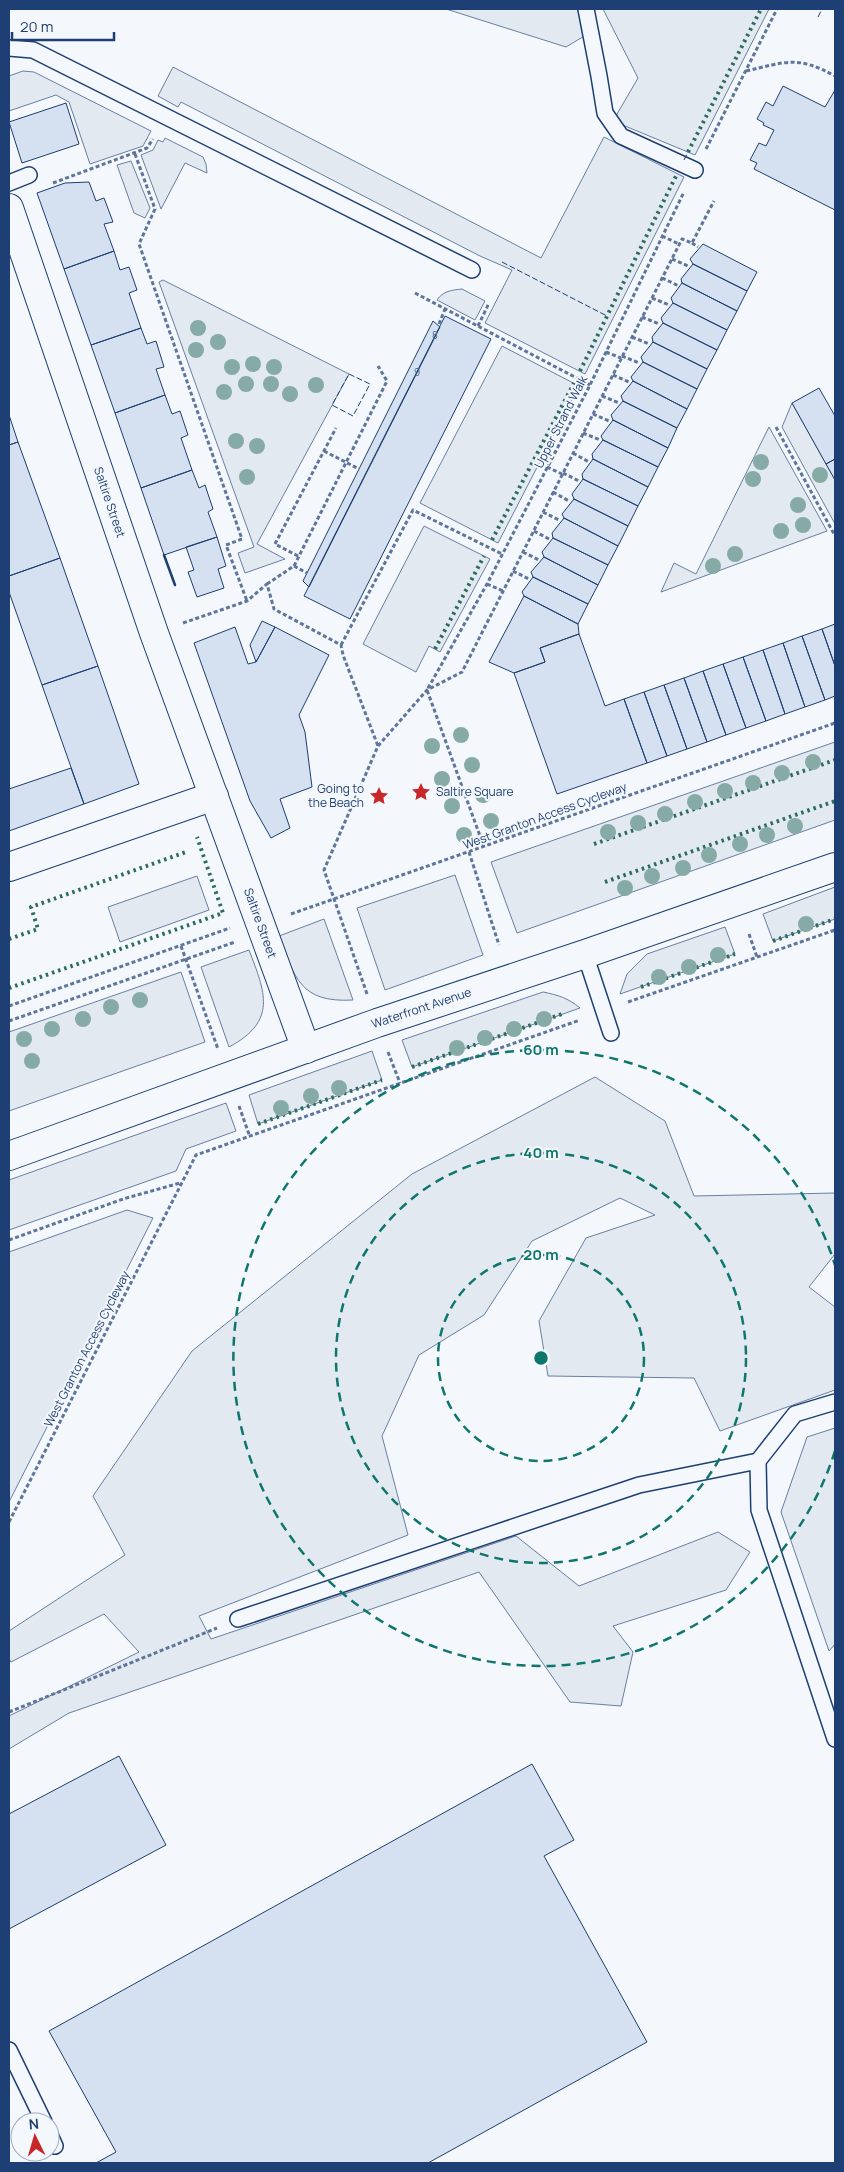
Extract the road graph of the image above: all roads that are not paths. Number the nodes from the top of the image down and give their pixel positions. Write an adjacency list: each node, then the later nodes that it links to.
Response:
1 (586, 9): 3 (lane)
2 (9, 48): 7 (lane)
3 (695, 170)
4 (29, 175): 5 (lane)
5 (9, 183)
6 (9, 208): 8 (street, Saltire Street)
7 (472, 270)
8 (214, 796): 9 (street); 13 (street, Saltire Street)
9 (9, 867)
10 (835, 867): 11 (street, Waterfront Avenue)
11 (586, 954): 12 (lane); 13 (street, Waterfront Avenue)
12 (611, 1033)
13 (306, 1050): 14 (street, Waterfront Avenue)
14 (9, 1156)
15 (835, 1402): 16 (lane)
16 (758, 1461): 17 (lane); 18 (lane)
17 (238, 1619)
18 (835, 1739)
19 (9, 2050): 20 (lane)
20 (39, 2112)

